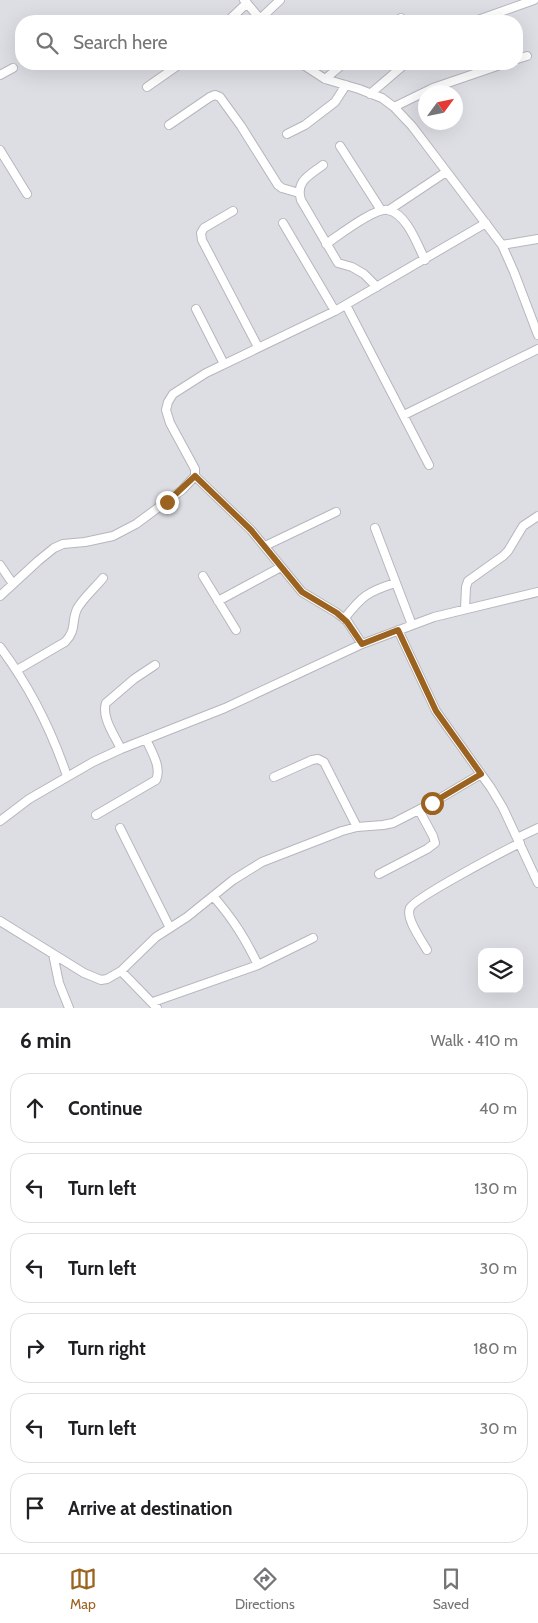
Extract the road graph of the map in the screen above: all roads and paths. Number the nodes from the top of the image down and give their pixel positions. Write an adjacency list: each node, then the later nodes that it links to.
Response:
1 (280, 0): 6 (street)
2 (534, 0): 7 (street)
3 (246, 2): 4 (street); 5 (street)
4 (234, 15)
5 (257, 15)
6 (266, 15)
7 (491, 15)
8 (527, 56): 9 (street)
9 (523, 57)
10 (13, 68): 16 (street)
11 (171, 70): 19 (street)
12 (312, 70): 17 (street)
13 (335, 70): 17 (street)
14 (398, 70): 20 (street)
15 (486, 70): 21 (street)
16 (0, 75)
17 (325, 78): 18 (street)
18 (346, 85): 20 (street); 23 (street)
19 (147, 87)
20 (370, 94): 21 (street)
21 (394, 107): 27 (street)
22 (169, 125): 28 (street)
23 (287, 134)
24 (340, 146): 30 (street)
25 (1, 152): 29 (street)
26 (324, 165): 28 (street)
27 (446, 172): 30 (street); 33 (street)
28 (299, 193): 35 (street)
29 (27, 194)
30 (385, 210): 35 (street); 37 (street)
31 (233, 211): 43 (street)
32 (283, 223): 41 (street)
33 (486, 223): 36 (street); 37 (street)
34 (538, 239): 36 (street)
35 (326, 244): 38 (street)
36 (502, 245): 42 (street)
37 (424, 260): 38 (street)
38 (377, 287): 39 (street)
39 (346, 305): 41 (street); 46 (street)
40 (196, 309): 45 (street)
41 (335, 311): 43 (street)
42 (538, 334)
43 (258, 347): 45 (street)
44 (538, 349): 46 (street)
45 (224, 364): 48 (street)
46 (404, 415): 47 (street)
47 (430, 464)
48 (195, 476): 52 (street); 58 (street)
49 (336, 512): 52 (street)
50 (538, 516): 62 (street)
51 (375, 528): 57 (street)
52 (265, 546): 54 (street)
53 (0, 565): 58 (street)
54 (281, 567): 61 (street); 63 (street)
55 (203, 576): 61 (street)
56 (103, 578): 70 (street)
57 (396, 582): 63 (street); 64 (street)
58 (13, 584): 60 (street)
59 (538, 592): 62 (street)
60 (0, 596)
61 (218, 601): 65 (street)
62 (465, 609): 64 (street)
63 (344, 619): 67 (street)
64 (412, 625): 66 (street)
65 (236, 630)
66 (398, 630): 67 (street); 73 (street)
67 (362, 644): 71 (street)
68 (0, 647): 70 (street)
69 (155, 665): 72 (street)
70 (17, 670): 74 (street)
71 (146, 739): 72 (street); 77 (street)
72 (121, 748): 74 (street)
73 (481, 774): 76 (street); 82 (street)
74 (67, 776): 78 (street)
75 (274, 777): 79 (street)
76 (419, 810): 79 (street); 83 (street)
77 (96, 816)
78 (0, 821)
79 (357, 827): 85 (street)
80 (120, 828): 87 (street)
81 (538, 828): 82 (street)
82 (518, 840): 84 (street); 89 (street)
83 (380, 874)
84 (538, 882)
85 (214, 896): 87 (street); 91 (street)
86 (0, 921): 90 (street)
87 (170, 928): 92 (street)
88 (313, 938): 91 (street)
89 (427, 950)
90 (53, 954): 92 (street); 94 (street)
91 (258, 965): 93 (street)
92 (121, 971): 93 (street)
93 (155, 1005)
94 (69, 1008)

